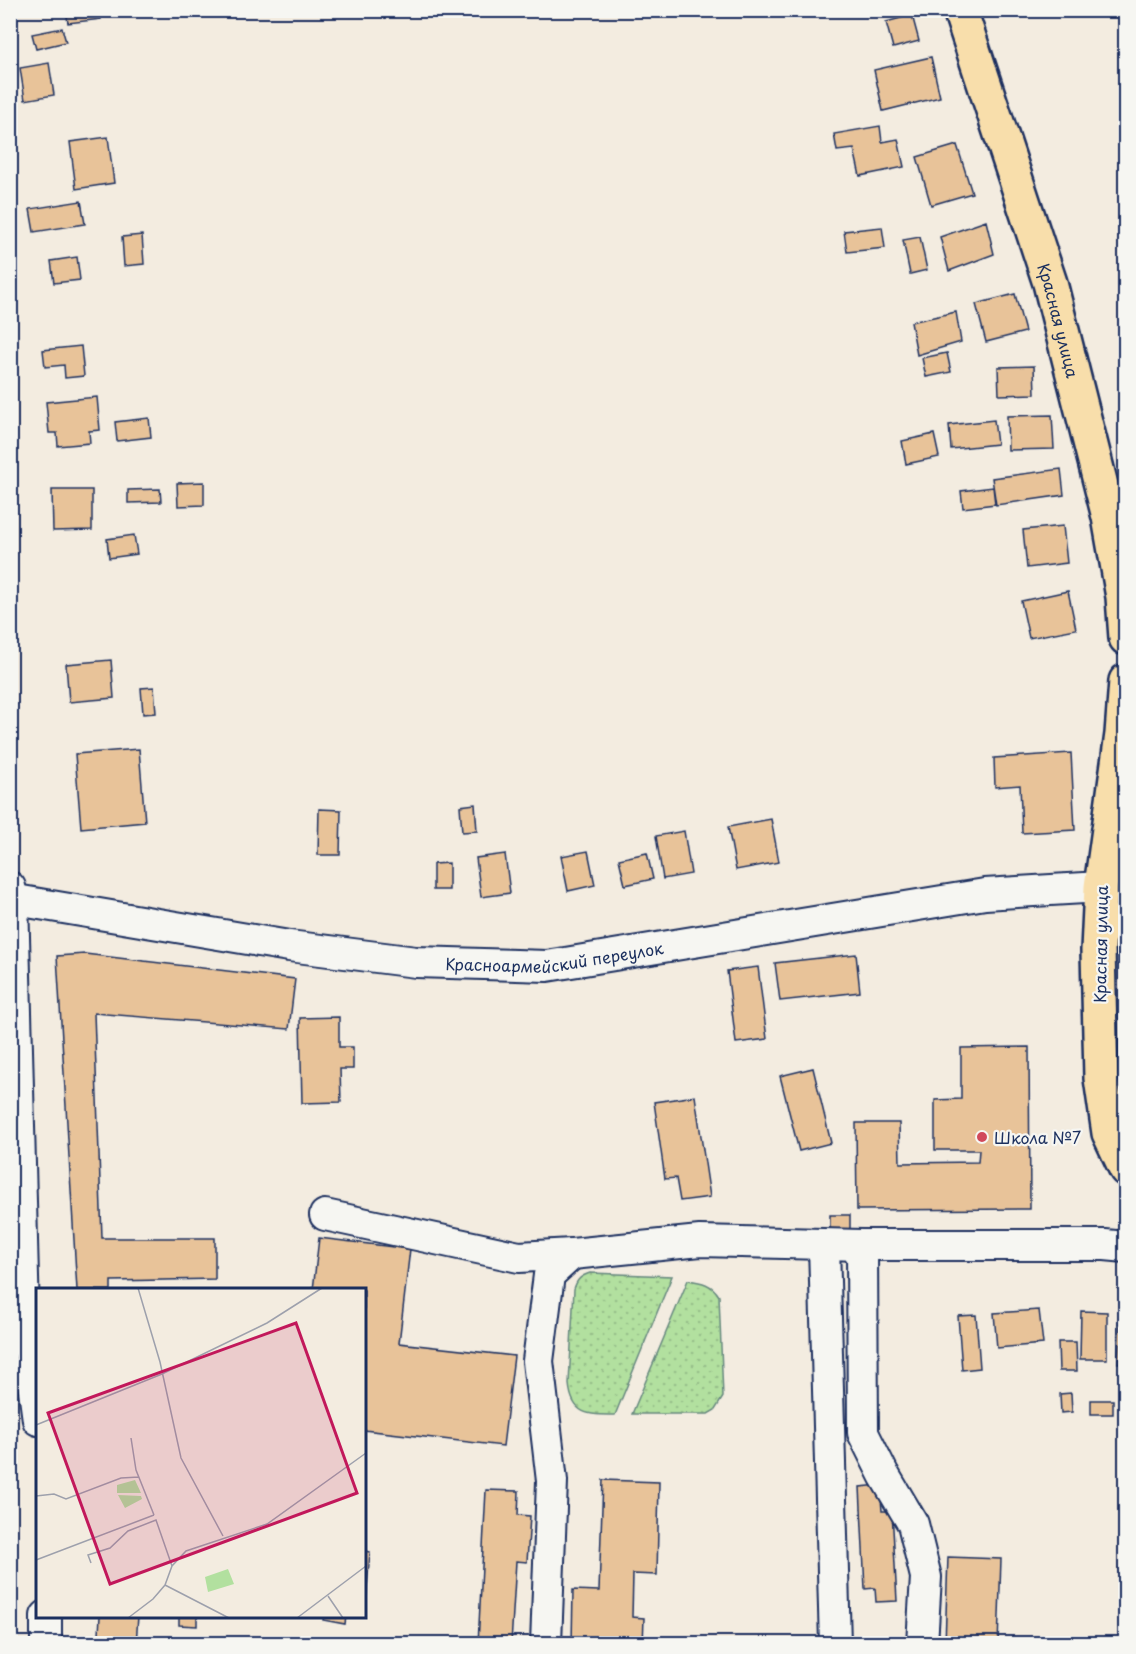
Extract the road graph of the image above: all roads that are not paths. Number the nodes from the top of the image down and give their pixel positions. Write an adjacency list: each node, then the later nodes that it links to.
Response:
1 (960, 10): 2 (main road, Красная улица)
2 (1125, 638)
3 (1125, 681): 4 (main road, Красная улица)
4 (1101, 887): 5 (street, Красноармейский переулок); 6 (main road, Красная улица)
5 (12, 895): 12 (street)
6 (1125, 1169)
7 (325, 1215): 11 (street)
8 (824, 1245): 9 (street); 11 (street); 16 (street)
9 (862, 1245): 10 (street); 17 (street)
10 (1125, 1247)
11 (572, 1254): 15 (street)
12 (36, 1405)
13 (46, 1618): 14 (street)
14 (46, 1644)
15 (546, 1644)
16 (835, 1644)
17 (922, 1644)

